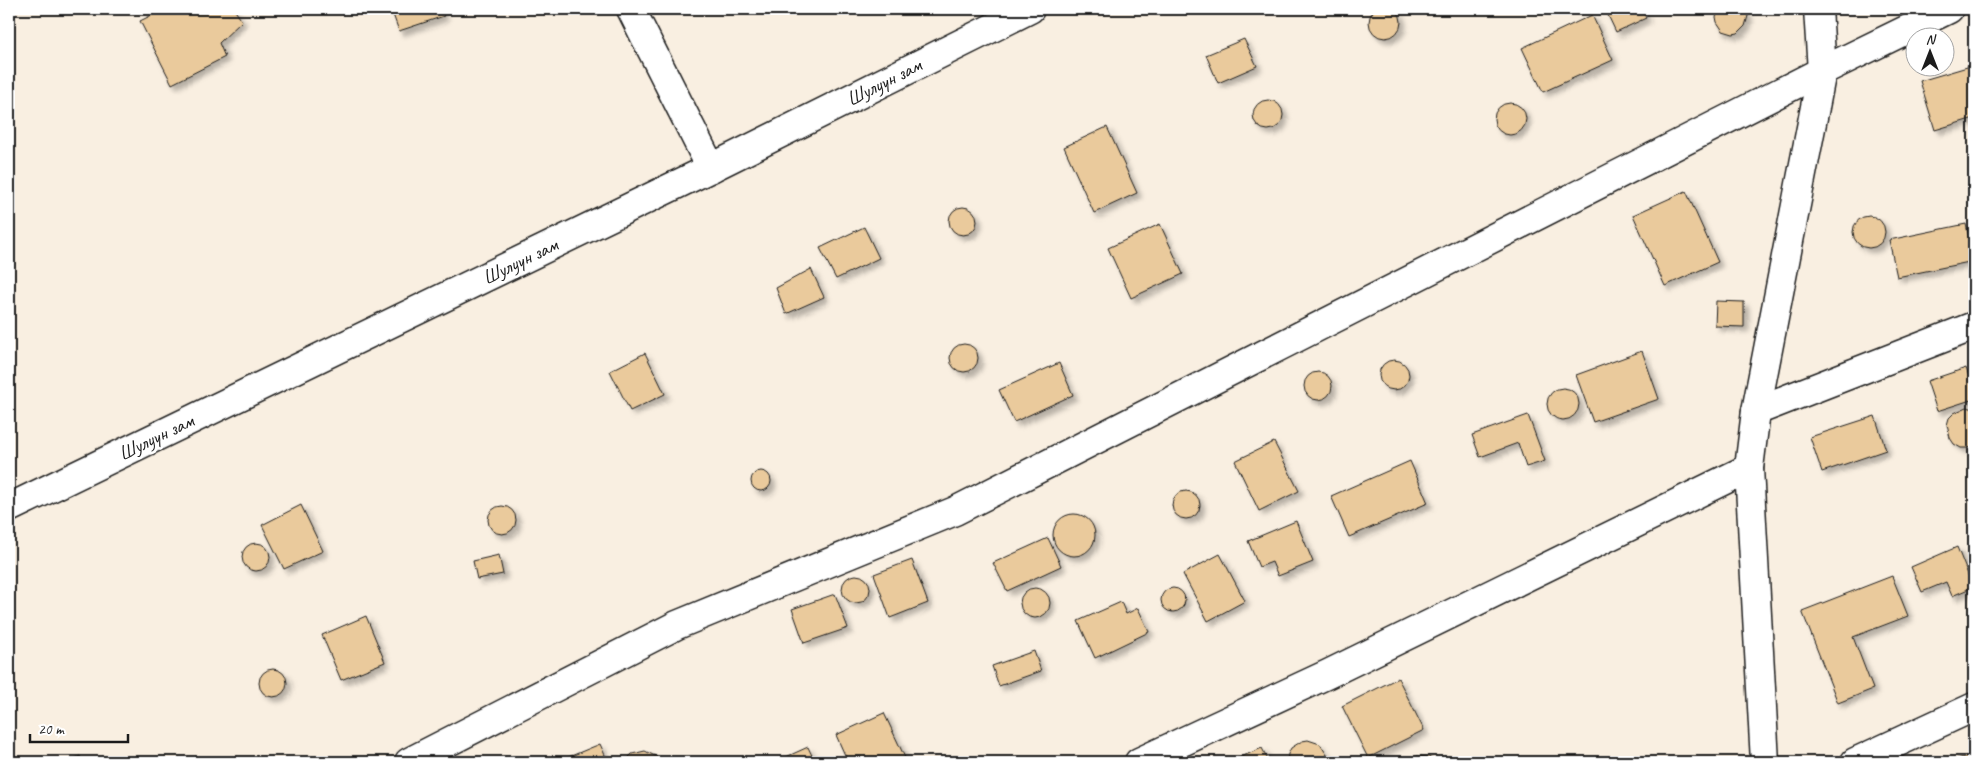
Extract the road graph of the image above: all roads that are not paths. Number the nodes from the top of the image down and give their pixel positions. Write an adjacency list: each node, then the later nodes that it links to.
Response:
1 (631, 9): 6 (street)
2 (1030, 9): 6 (street, Шулуун зам)
3 (1818, 9): 5 (street)
4 (1949, 9): 5 (street)
5 (1822, 71): 8 (street); 12 (street)
6 (711, 168): 10 (street, Шулуун зам)
7 (1974, 326): 8 (street)
8 (1756, 411): 9 (street)
9 (1749, 468): 13 (street); 14 (street)
10 (9, 508)
11 (1974, 707): 15 (street)
12 (409, 762)
13 (1139, 762)
14 (1765, 762)
15 (1855, 762)

